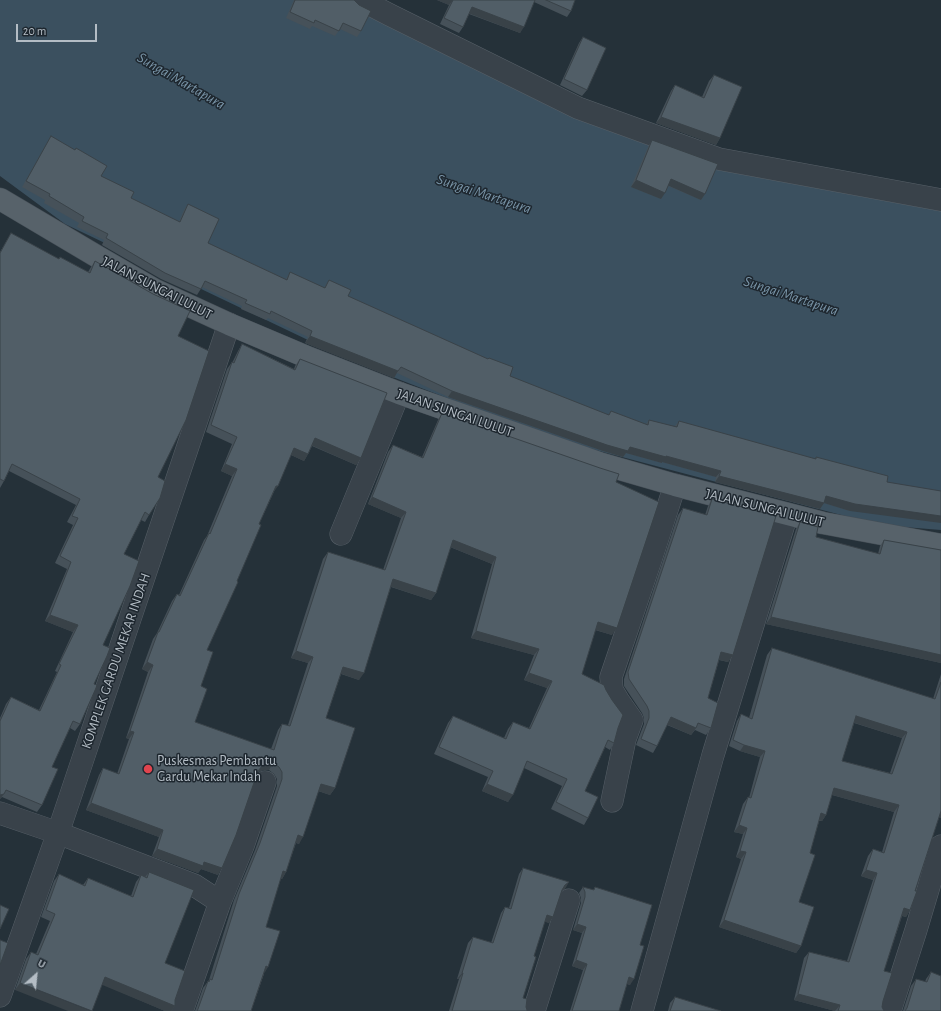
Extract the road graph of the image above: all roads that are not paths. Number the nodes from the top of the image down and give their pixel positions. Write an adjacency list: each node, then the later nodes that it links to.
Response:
1 (361, 0): 3 (street)
2 (0, 199): 4 (main road, JALAN SUNGAI LULUT)
3 (941, 200)
4 (229, 324): 5 (main road, JALAN SUNGAI LULUT); 13 (street, KOMPLEK GARDU MEKAR INDAH)
5 (399, 393): 6 (main road, JALAN SUNGAI LULUT); 8 (street)
6 (676, 485): 7 (main road, JALAN SUNGAI LULUT); 11 (street)
7 (786, 514): 9 (main road, JALAN SUNGAI LULUT); 20 (street)
8 (341, 534)
9 (941, 544)
10 (265, 782): 16 (street)
11 (612, 802)
12 (0, 813): 13 (street)
13 (58, 833): 16 (street); 17 (street, KOMPLEK GARDU MEKAR INDAH)
14 (941, 846): 21 (street)
15 (569, 900): 19 (street)
16 (220, 902): 18 (street)
17 (0, 996)
18 (182, 1011)
19 (534, 1011)
20 (642, 1011)
21 (890, 1011)

